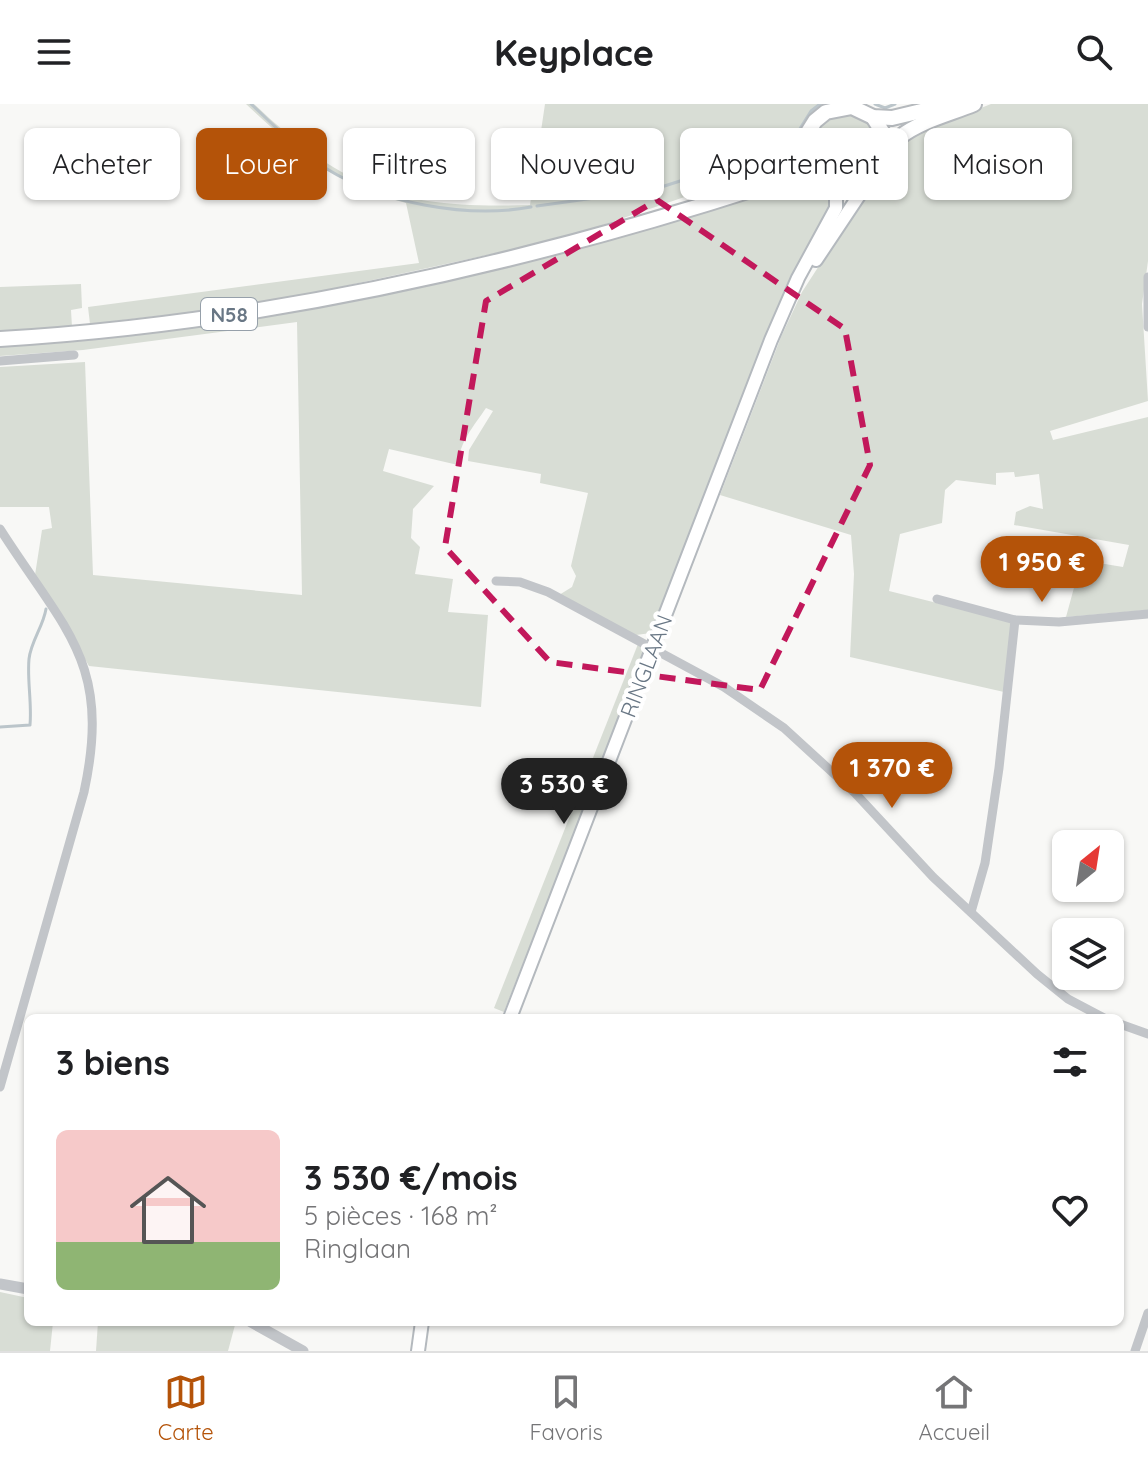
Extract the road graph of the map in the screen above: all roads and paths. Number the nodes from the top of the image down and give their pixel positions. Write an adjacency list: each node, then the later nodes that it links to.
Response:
1 (951, 104): 3 (main road)
2 (974, 104): 6 (main road)
3 (873, 117): 4 (main road); 5 (main road)
4 (812, 128)
5 (880, 128)
6 (908, 131)
7 (702, 200): 11 (main road, N58)
8 (716, 200): 11 (main road, N58)
9 (836, 200): 13 (main road, RINGLAAN)
10 (857, 200): 13 (main road, RINGLAAN)
11 (677, 212): 15 (main road, N58)
12 (1148, 277): 14 (street)
13 (782, 314): 23 (main road, RINGLAAN)
14 (1148, 327)
15 (0, 339)
16 (74, 355): 17 (street)
17 (0, 361)
18 (0, 529): 29 (street)
19 (496, 581): 23 (street)
20 (937, 599): 22 (street)
21 (1148, 614): 22 (street)
22 (1015, 620): 24 (street)
23 (653, 648): 24 (street); 25 (main road, RINGLAAN)
24 (971, 912): 26 (street)
25 (512, 1014)
26 (1097, 1014)
27 (1124, 1025): 28 (street)
28 (1148, 1034)
29 (0, 1087)
30 (0, 1284): 31 (street)
31 (24, 1288)
32 (1148, 1313): 39 (street)
33 (258, 1326): 36 (street)
34 (422, 1326): 37 (main road)
35 (423, 1326): 38 (main road)
36 (303, 1351)
37 (418, 1351)
38 (426, 1351)
39 (1135, 1351)

